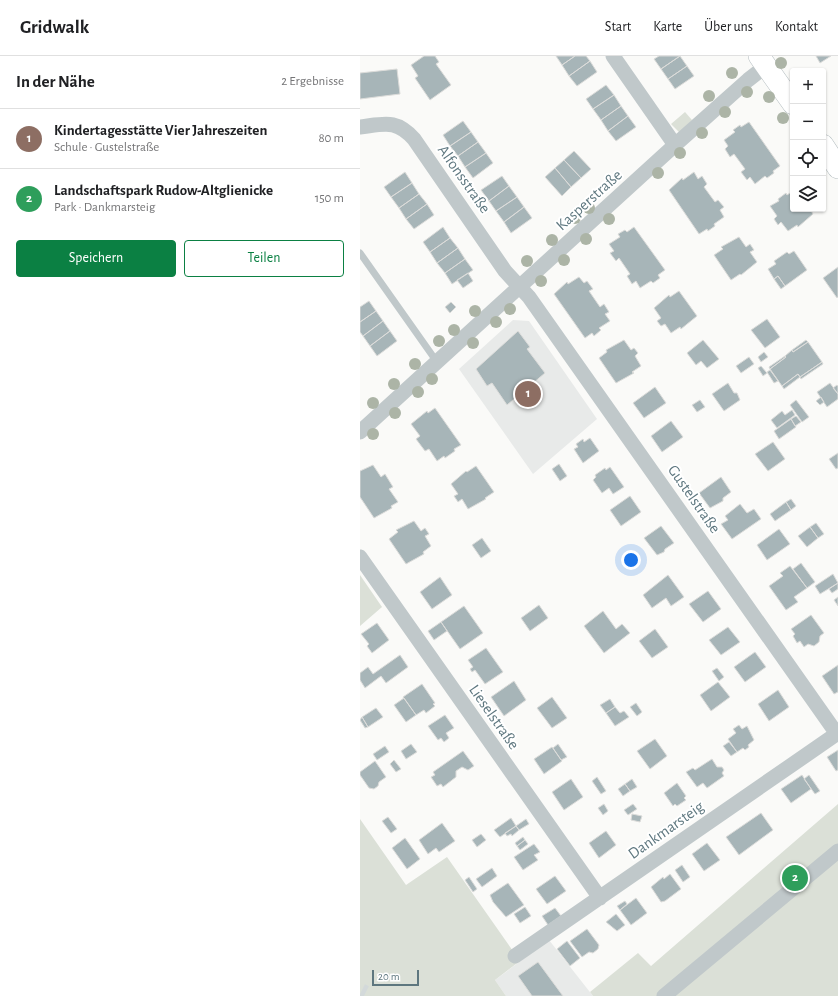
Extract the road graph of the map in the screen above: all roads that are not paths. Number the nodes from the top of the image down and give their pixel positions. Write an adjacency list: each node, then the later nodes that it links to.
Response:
1 (613, 56): 5 (street)
2 (762, 61): 3 (main road); 5 (street, Kasperstraße)
3 (790, 100)
4 (360, 127): 9 (street, Alfonsstraße)
5 (675, 145): 9 (street, Kasperstraße)
6 (826, 150): 7 (main road)
7 (838, 168)
8 (360, 253): 10 (lane)
9 (520, 287): 10 (street, Kasperstraße); 13 (street, Gustelstraße)
10 (437, 362): 11 (street, Kasperstraße)
11 (360, 432)
12 (360, 556): 15 (street, Lieselstraße)
13 (838, 734): 15 (street, Dankmarsteig)
14 (838, 851): 17 (street)
15 (600, 898): 16 (street, Dankmarsteig)
16 (515, 956)
17 (664, 996)

